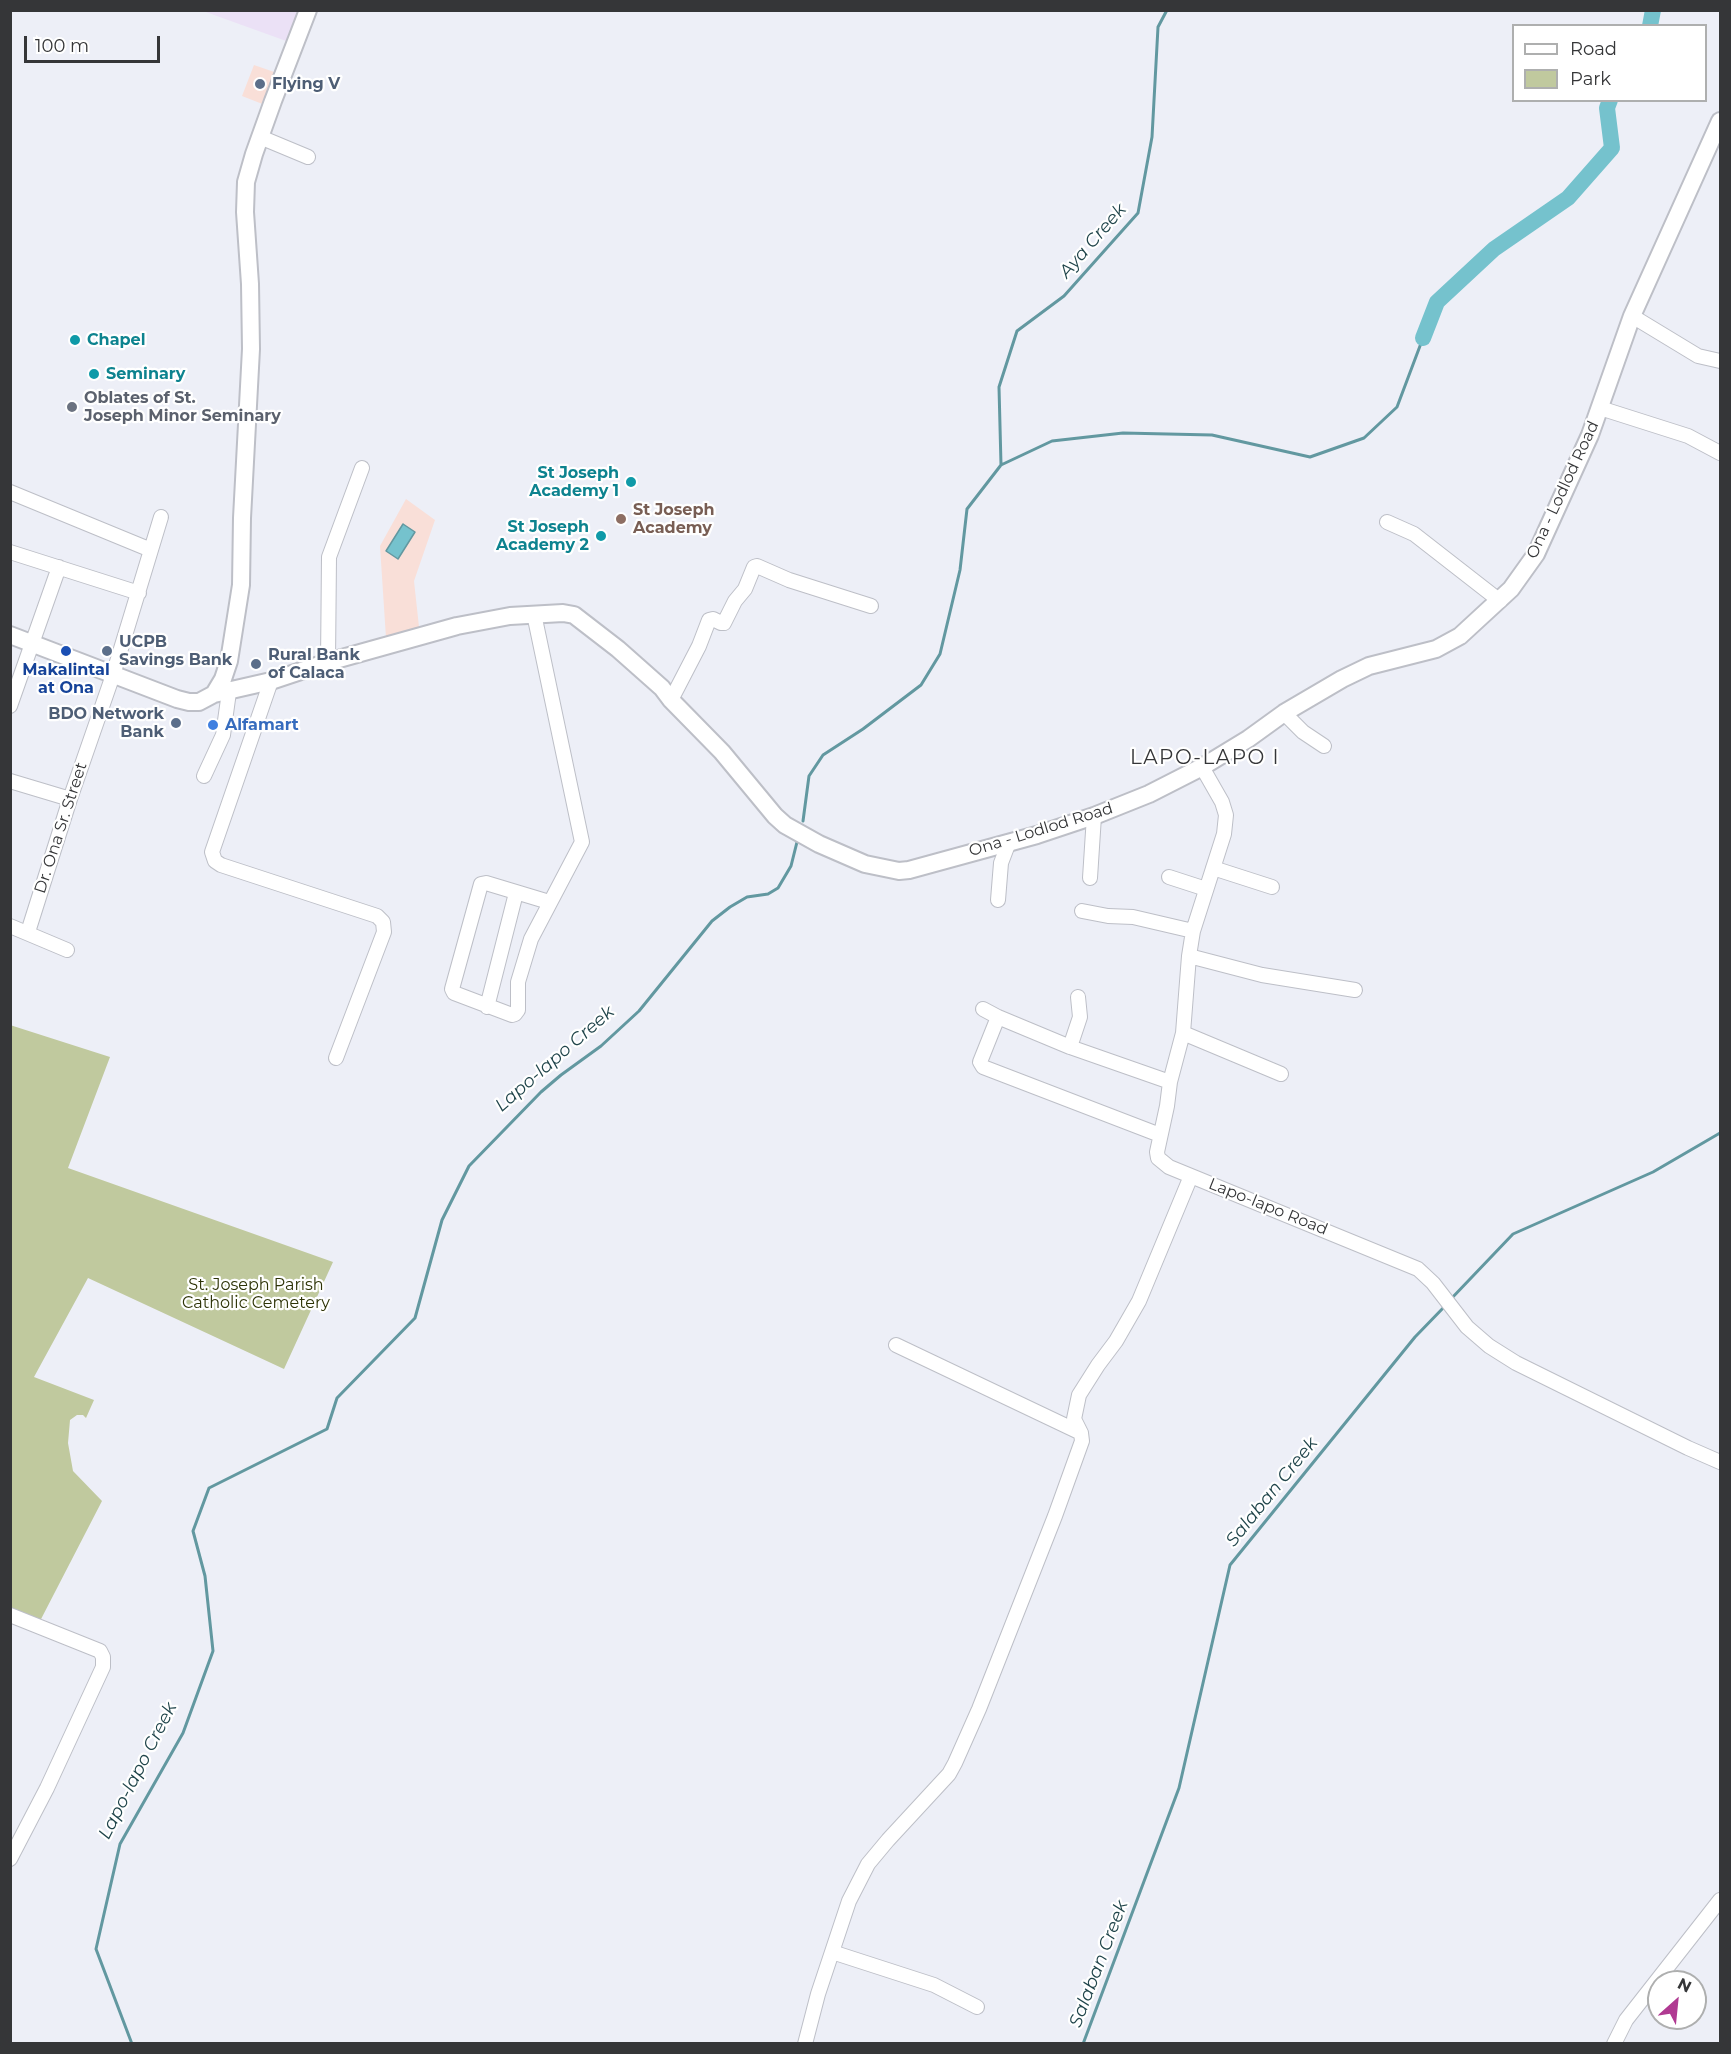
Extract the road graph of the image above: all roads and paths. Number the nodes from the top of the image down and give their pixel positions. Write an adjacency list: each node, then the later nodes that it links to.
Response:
1 (308, 10): 3 (main road)
2 (1720, 121): 5 (main road, Ona - Lodlod Road)
3 (260, 137): 4 (street); 25 (main road)
4 (308, 157)
5 (1632, 316): 6 (street); 7 (main road, Ona - Lodlod Road)
6 (1720, 361)
7 (1600, 408): 8 (street); 17 (main road, Ona - Lodlod Road)
8 (1720, 453)
9 (362, 468): 22 (street)
10 (10, 492): 13 (street)
11 (160, 518): 13 (street, Dr. Ona Sr. Street)
12 (1387, 522): 17 (street)
13 (151, 550): 16 (street, Dr. Ona Sr. Street)
14 (10, 552): 15 (street)
15 (59, 567): 16 (street); 21 (street)
16 (139, 592): 23 (street, Dr. Ona Sr. Street)
17 (1500, 601): 28 (main road, Ona - Lodlod Road)
18 (871, 606): 26 (street)
19 (534, 614): 22 (main road, Ona - Lodlod Road); 26 (main road, Ona - Lodlod Road); 43 (street)
20 (10, 635): 21 (main road, Ona - Lodlod Road)
21 (32, 644): 23 (main road, Ona - Lodlod Road); 27 (street)
22 (328, 662): 24 (main road, Ona - Lodlod Road)
23 (113, 675): 25 (main road, Ona - Lodlod Road); 33 (street, Dr. Ona Sr. Street)
24 (271, 681): 25 (main road, Ona - Lodlod Road); 57 (street)
25 (221, 693): 31 (street)
26 (671, 700): 35 (main road, Ona - Lodlod Road)
27 (10, 706)
28 (1284, 713): 29 (street); 30 (main road, Ona - Lodlod Road)
29 (1324, 746)
30 (1202, 767): 34 (main road, Ona - Lodlod Road); 36 (street, Lapo-lapo Road)
31 (204, 776)
32 (10, 780): 33 (street)
33 (70, 799): 46 (street, Dr. Ona Sr. Street)
34 (1094, 816): 35 (main road, Ona - Lodlod Road); 37 (street)
35 (1009, 842): 42 (street)
36 (1213, 868): 39 (street); 40 (street, Lapo-lapo Road)
37 (1090, 878)
38 (1169, 878): 40 (street)
39 (1272, 887)
40 (1206, 889): 47 (street, Lapo-lapo Road)
41 (516, 893): 43 (street); 52 (street); 52 (street)
42 (998, 900)
43 (549, 902): 52 (street)
44 (1082, 911): 47 (street)
45 (10, 926): 46 (street)
46 (28, 932): 48 (street)
47 (1193, 932): 49 (street, Lapo-lapo Road)
48 (67, 950)
49 (1189, 956): 50 (street); 55 (street, Lapo-lapo Road)
50 (1355, 990)
51 (1078, 997): 56 (street)
52 (487, 1007)
53 (983, 1009): 54 (street)
54 (998, 1017): 56 (street); 60 (street)
55 (1183, 1033): 58 (street); 59 (street, Lapo-lapo Road)
56 (1070, 1047): 59 (street)
57 (336, 1058)
58 (1281, 1074)
59 (1170, 1082): 60 (street, Lapo-lapo Road)
60 (1160, 1135): 61 (street, Lapo-lapo Road)
61 (1191, 1176): 63 (street); 64 (street, Lapo-lapo Road)
62 (896, 1344): 63 (street)
63 (1081, 1433): 68 (street)
64 (1720, 1462)
65 (10, 1615): 66 (street)
66 (10, 1859)
67 (1720, 1900): 71 (street)
68 (832, 1952): 69 (street); 70 (street)
69 (977, 2007)
70 (805, 2043)
71 (1614, 2043)

